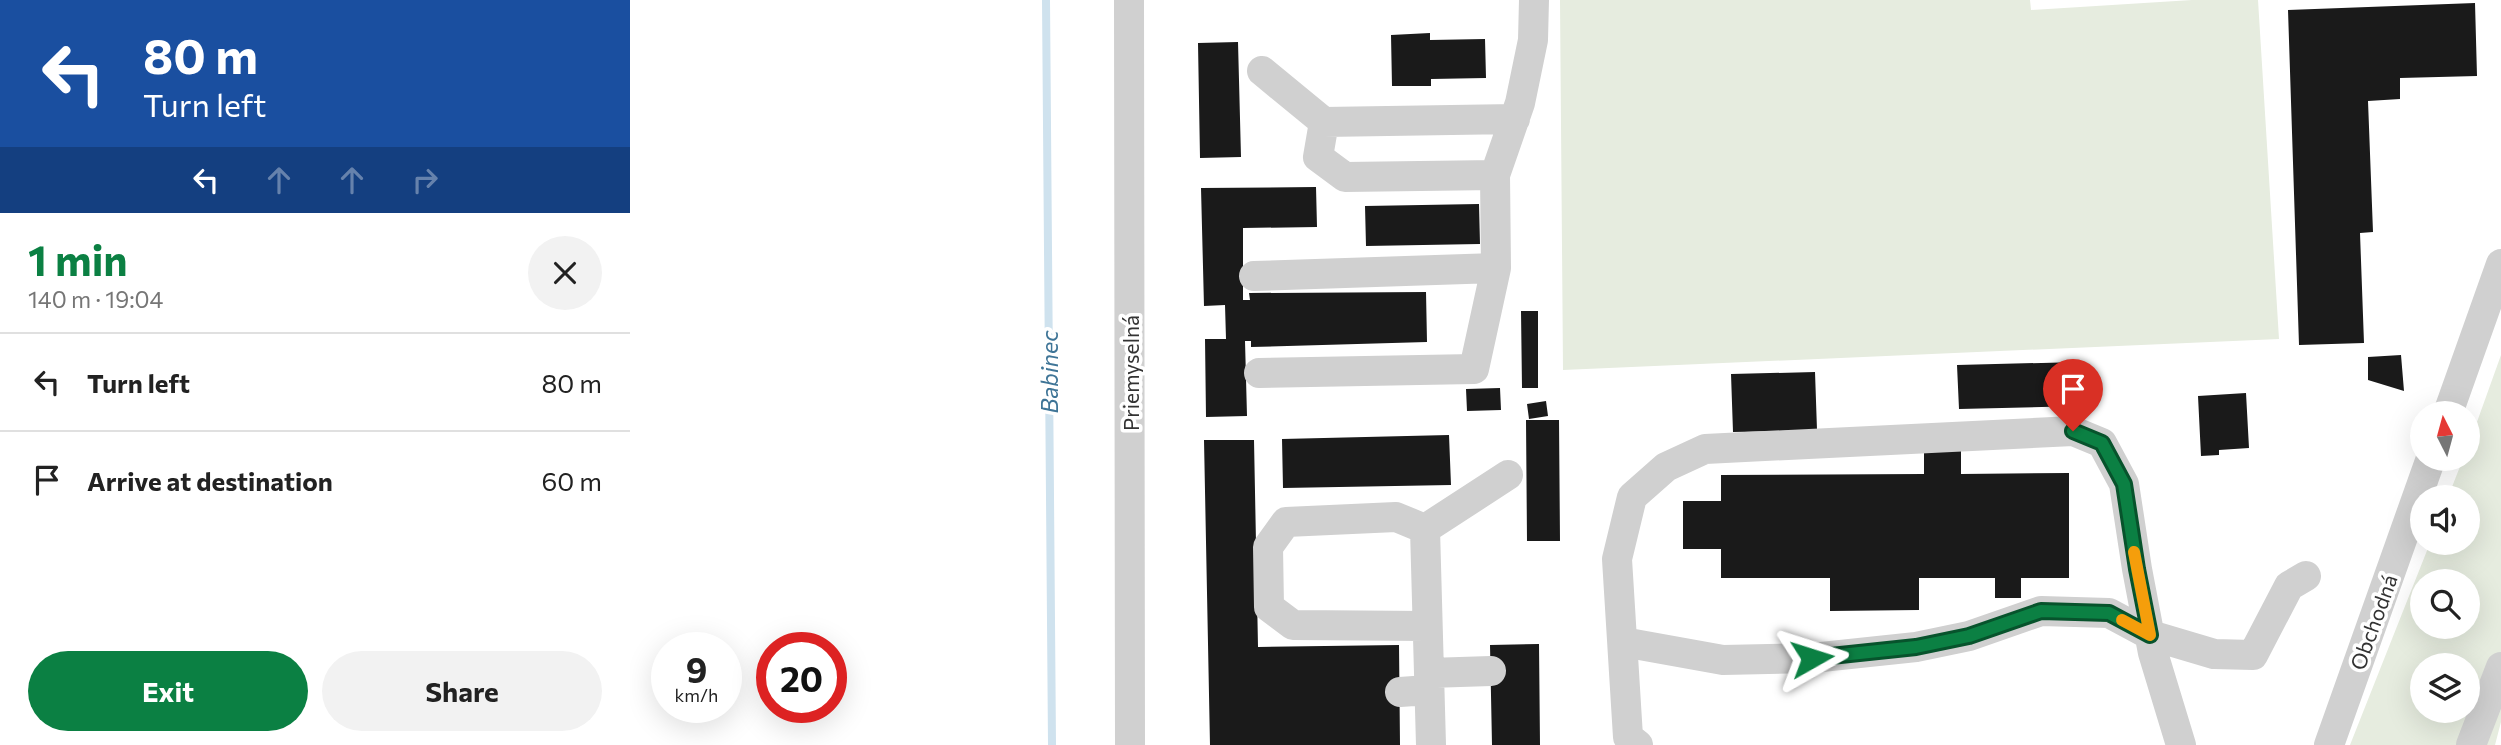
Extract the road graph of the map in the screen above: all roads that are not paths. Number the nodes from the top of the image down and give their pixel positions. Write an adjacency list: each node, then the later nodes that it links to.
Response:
1 (1129, 0): 23 (street, Priemyselná)
2 (1534, 0): 4 (street)
3 (1262, 71): 5 (street)
4 (1515, 119): 5 (street); 6 (street)
5 (1324, 122): 6 (street)
6 (1495, 175): 8 (street)
7 (2501, 264): 11 (street)
8 (1496, 268): 9 (street); 10 (street)
9 (1254, 276)
10 (1259, 373)
11 (2452, 401)
12 (2426, 471): 26 (street, Obchodná)
13 (1508, 475): 14 (street)
14 (1425, 529): 16 (street); 16 (street)
15 (2306, 576): 17 (street)
16 (1426, 626): 21 (street)
17 (2150, 635): 18 (street); 18 (street); 25 (street)
18 (1623, 642): 22 (street)
19 (2501, 667): 27 (street)
20 (1491, 671): 21 (street)
21 (1419, 685): 24 (street)
22 (1630, 742)
23 (1130, 745)
24 (1430, 745)
25 (2181, 745)
26 (2329, 745)
27 (2471, 745)

